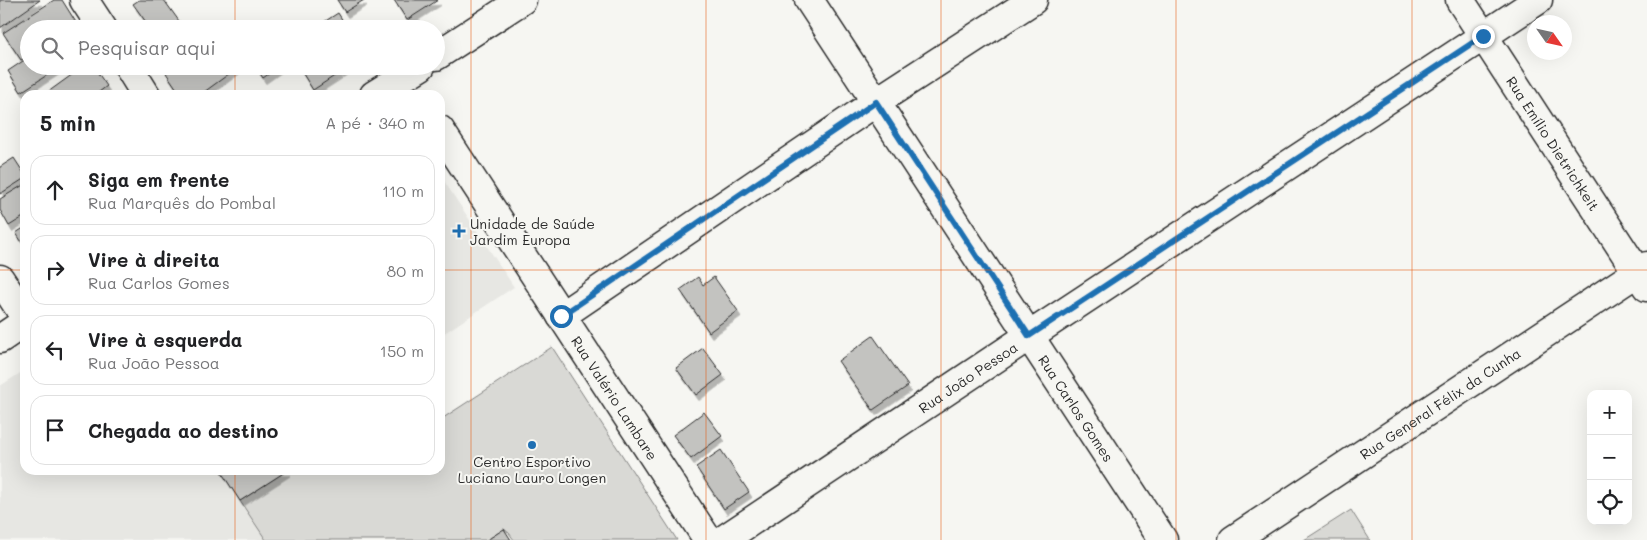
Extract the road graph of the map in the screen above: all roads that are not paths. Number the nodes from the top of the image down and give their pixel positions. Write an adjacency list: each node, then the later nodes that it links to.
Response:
1 (84, 0): 7 (street)
2 (522, 0): 9 (street)
3 (809, 0): 14 (street, Rua Carlos Gomes)
4 (1033, 0): 14 (street)
5 (1460, 0): 8 (street, Rua Emílio Dietrichkeit)
6 (1538, 0): 8 (street, Rua João Pessoa)
7 (97, 20)
8 (1483, 36): 16 (street, Rua Emílio Dietrichkeit); 21 (street, Rua João Pessoa)
9 (445, 50)
10 (134, 75): 12 (street)
11 (414, 79): 13 (street)
12 (143, 90)
13 (386, 90)
14 (876, 102): 19 (street); 21 (street, Rua Carlos Gomes)
15 (445, 138): 19 (street, Rua Valério Lambare)
16 (1644, 276): 26 (street, Rua General Félix da Cunha)
17 (0, 279): 18 (street)
18 (20, 309)
19 (561, 316): 23 (street, Rua Valério Lambare)
20 (20, 325): 22 (street)
21 (1029, 336): 24 (street, Rua João Pessoa); 25 (street, Rua Carlos Gomes)
22 (0, 339)
23 (708, 540)
24 (723, 540)
25 (1163, 540)
26 (1233, 540)

